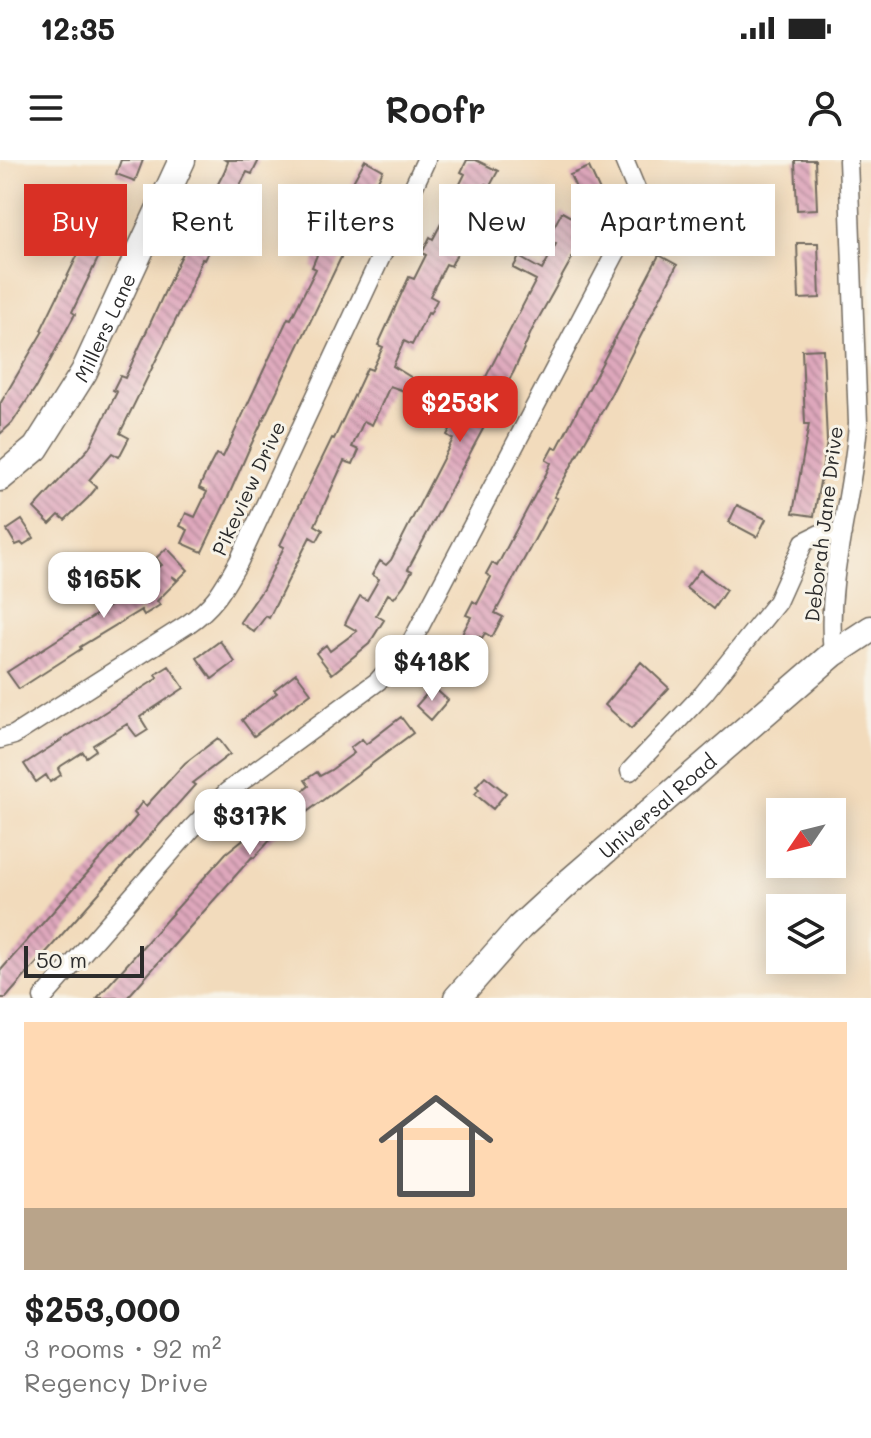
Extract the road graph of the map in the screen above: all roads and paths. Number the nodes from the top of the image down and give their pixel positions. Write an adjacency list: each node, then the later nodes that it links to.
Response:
1 (182, 160): 6 (street, Millers Lane)
2 (426, 160): 10 (street, Pikeview Drive)
3 (624, 160): 12 (street)
4 (848, 160): 5 (street, Deborah Jane Drive)
5 (862, 275): 7 (street, Deborah Jane Drive)
6 (0, 478)
7 (842, 534): 9 (street, Deborah Jane Drive); 11 (street)
8 (871, 629): 9 (street, Universal Road)
9 (833, 654): 13 (street, Universal Road)
10 (0, 739)
11 (630, 771)
12 (43, 998)
13 (457, 998)

